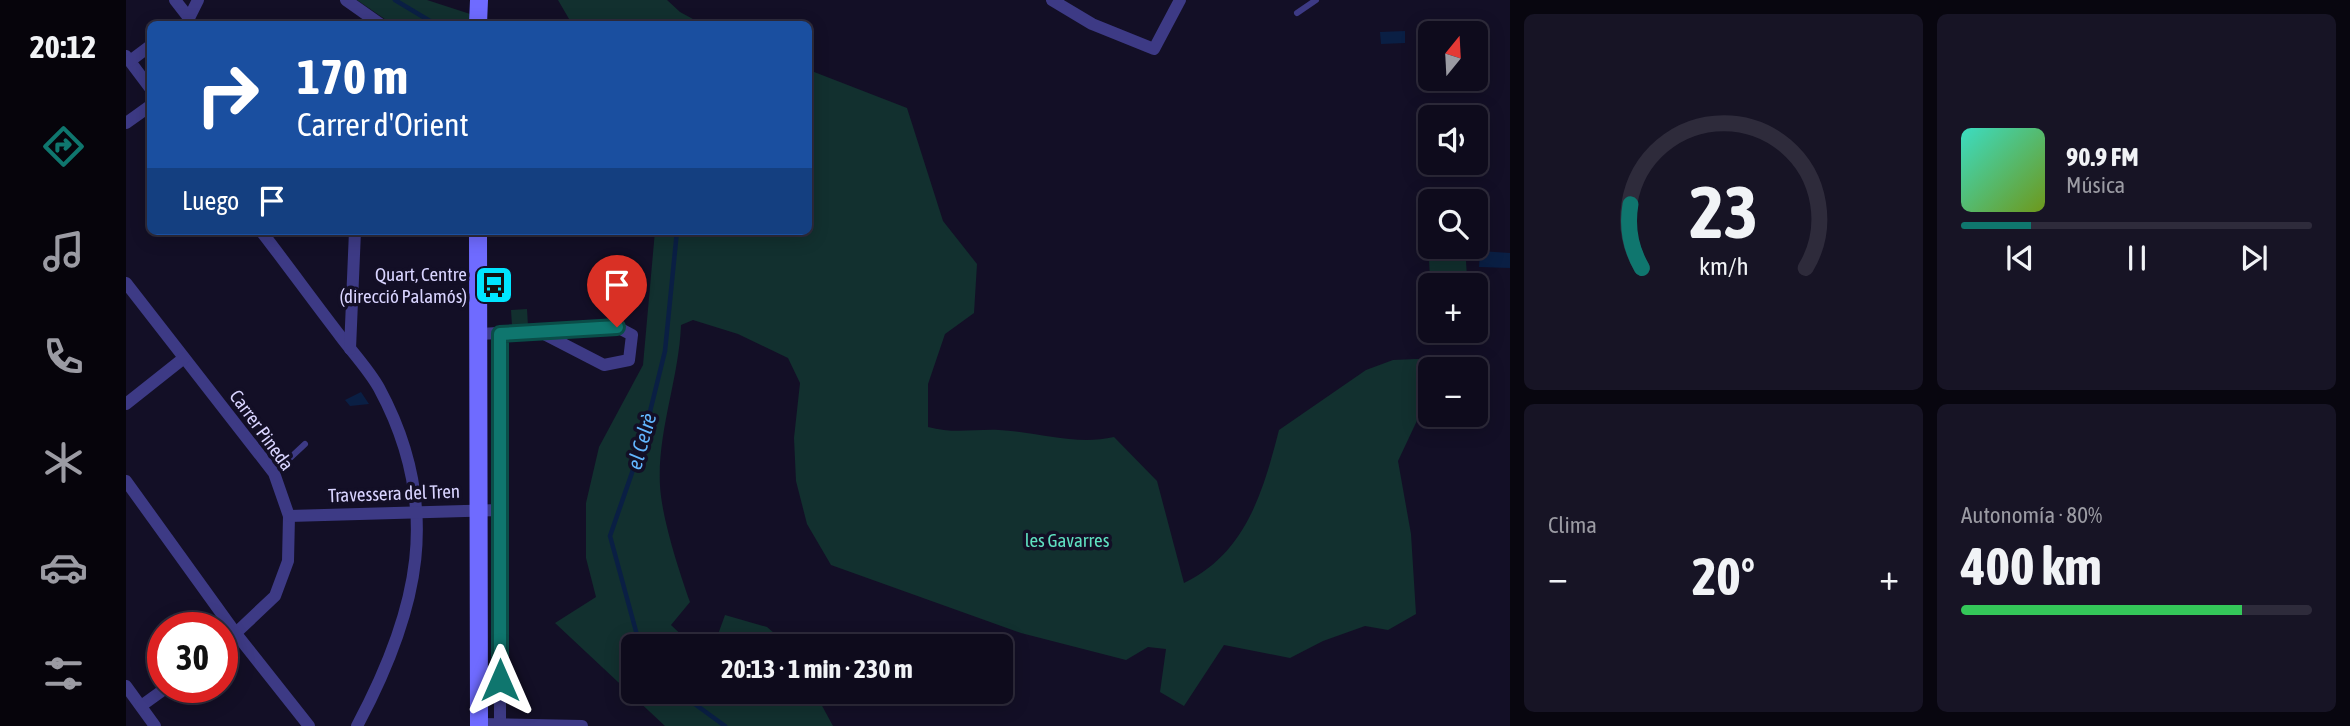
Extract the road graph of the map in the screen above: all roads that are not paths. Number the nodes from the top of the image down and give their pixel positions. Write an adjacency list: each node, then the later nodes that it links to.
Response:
1 (175, 0): 9 (street)
2 (198, 0): 10 (street)
3 (346, 0): 11 (street)
4 (479, 0): 12 (main road)
5 (1052, 0): 6 (street)
6 (1180, 0)
7 (1316, 0): 8 (lane)
8 (1297, 13)
9 (187, 21)
10 (188, 21)
11 (376, 21)
12 (478, 21)
13 (147, 48): 14 (street)
14 (128, 59): 15 (street)
15 (147, 84)
16 (147, 108): 17 (street)
17 (126, 123)
18 (264, 235): 25 (street)
19 (355, 235): 25 (street)
20 (478, 235): 23 (main road)
21 (126, 283): 26 (street, Carrer Pineda)
22 (542, 333): 22 (street); 24 (street)
23 (478, 334): 24 (street); 31 (main road)
24 (500, 334): 32 (street)
25 (350, 349): 33 (street)
26 (184, 358): 27 (street); 29 (street, Carrer Pineda)
27 (126, 404)
28 (305, 444): 29 (lane)
29 (274, 473): 34 (street, Carrer Pineda)
30 (126, 481): 35 (street)
31 (479, 510): 32 (street, Travessera del Tren); 33 (street, Travessera del Tren); 41 (main road)
32 (500, 510): 42 (street)
33 (417, 511): 34 (street, Travessera del Tren); 45 (street)
34 (289, 516): 36 (street, Carrer Pineda)
35 (220, 612)
36 (238, 634)
37 (238, 636): 44 (street)
38 (126, 686): 40 (street)
39 (147, 702): 40 (street)
40 (141, 706): 43 (street)
41 (479, 725): 42 (street)
42 (500, 725): 46 (street)
43 (155, 726)
44 (309, 726)
45 (357, 726)
46 (582, 726)

